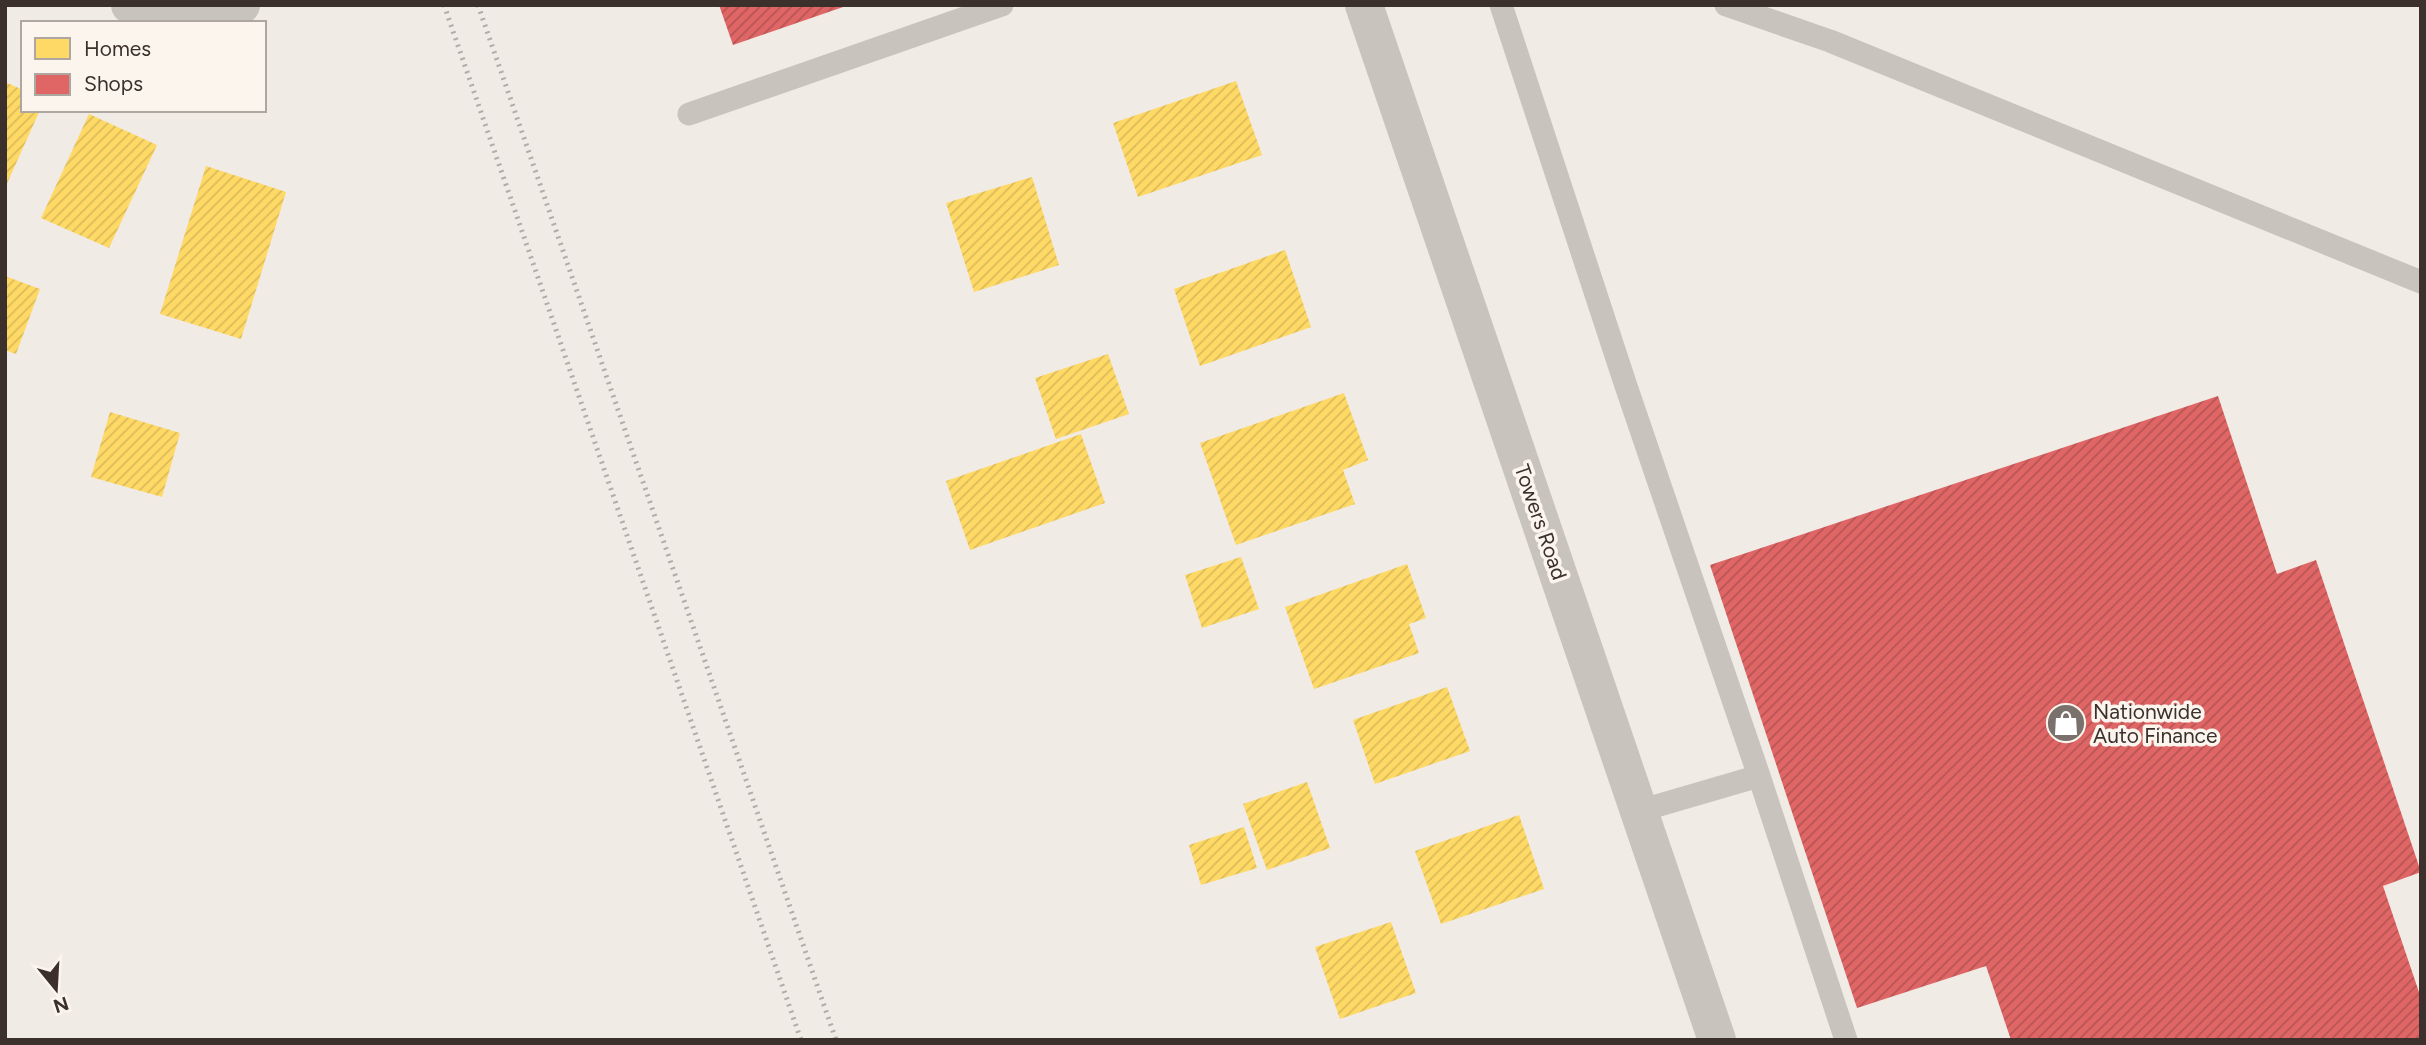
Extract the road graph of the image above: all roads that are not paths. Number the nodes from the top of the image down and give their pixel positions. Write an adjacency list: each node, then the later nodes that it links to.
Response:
1 (130, 5): 2 (street)
2 (241, 5)
3 (1002, 5): 7 (lane)
4 (1364, 5): 10 (street, Towers Road)
5 (1501, 5): 9 (lane)
6 (1726, 5): 8 (lane)
7 (689, 114)
8 (2421, 282)
9 (1759, 776): 10 (lane); 12 (lane)
10 (1639, 811): 11 (street, Towers Road)
11 (1717, 1040)
12 (1846, 1040)

